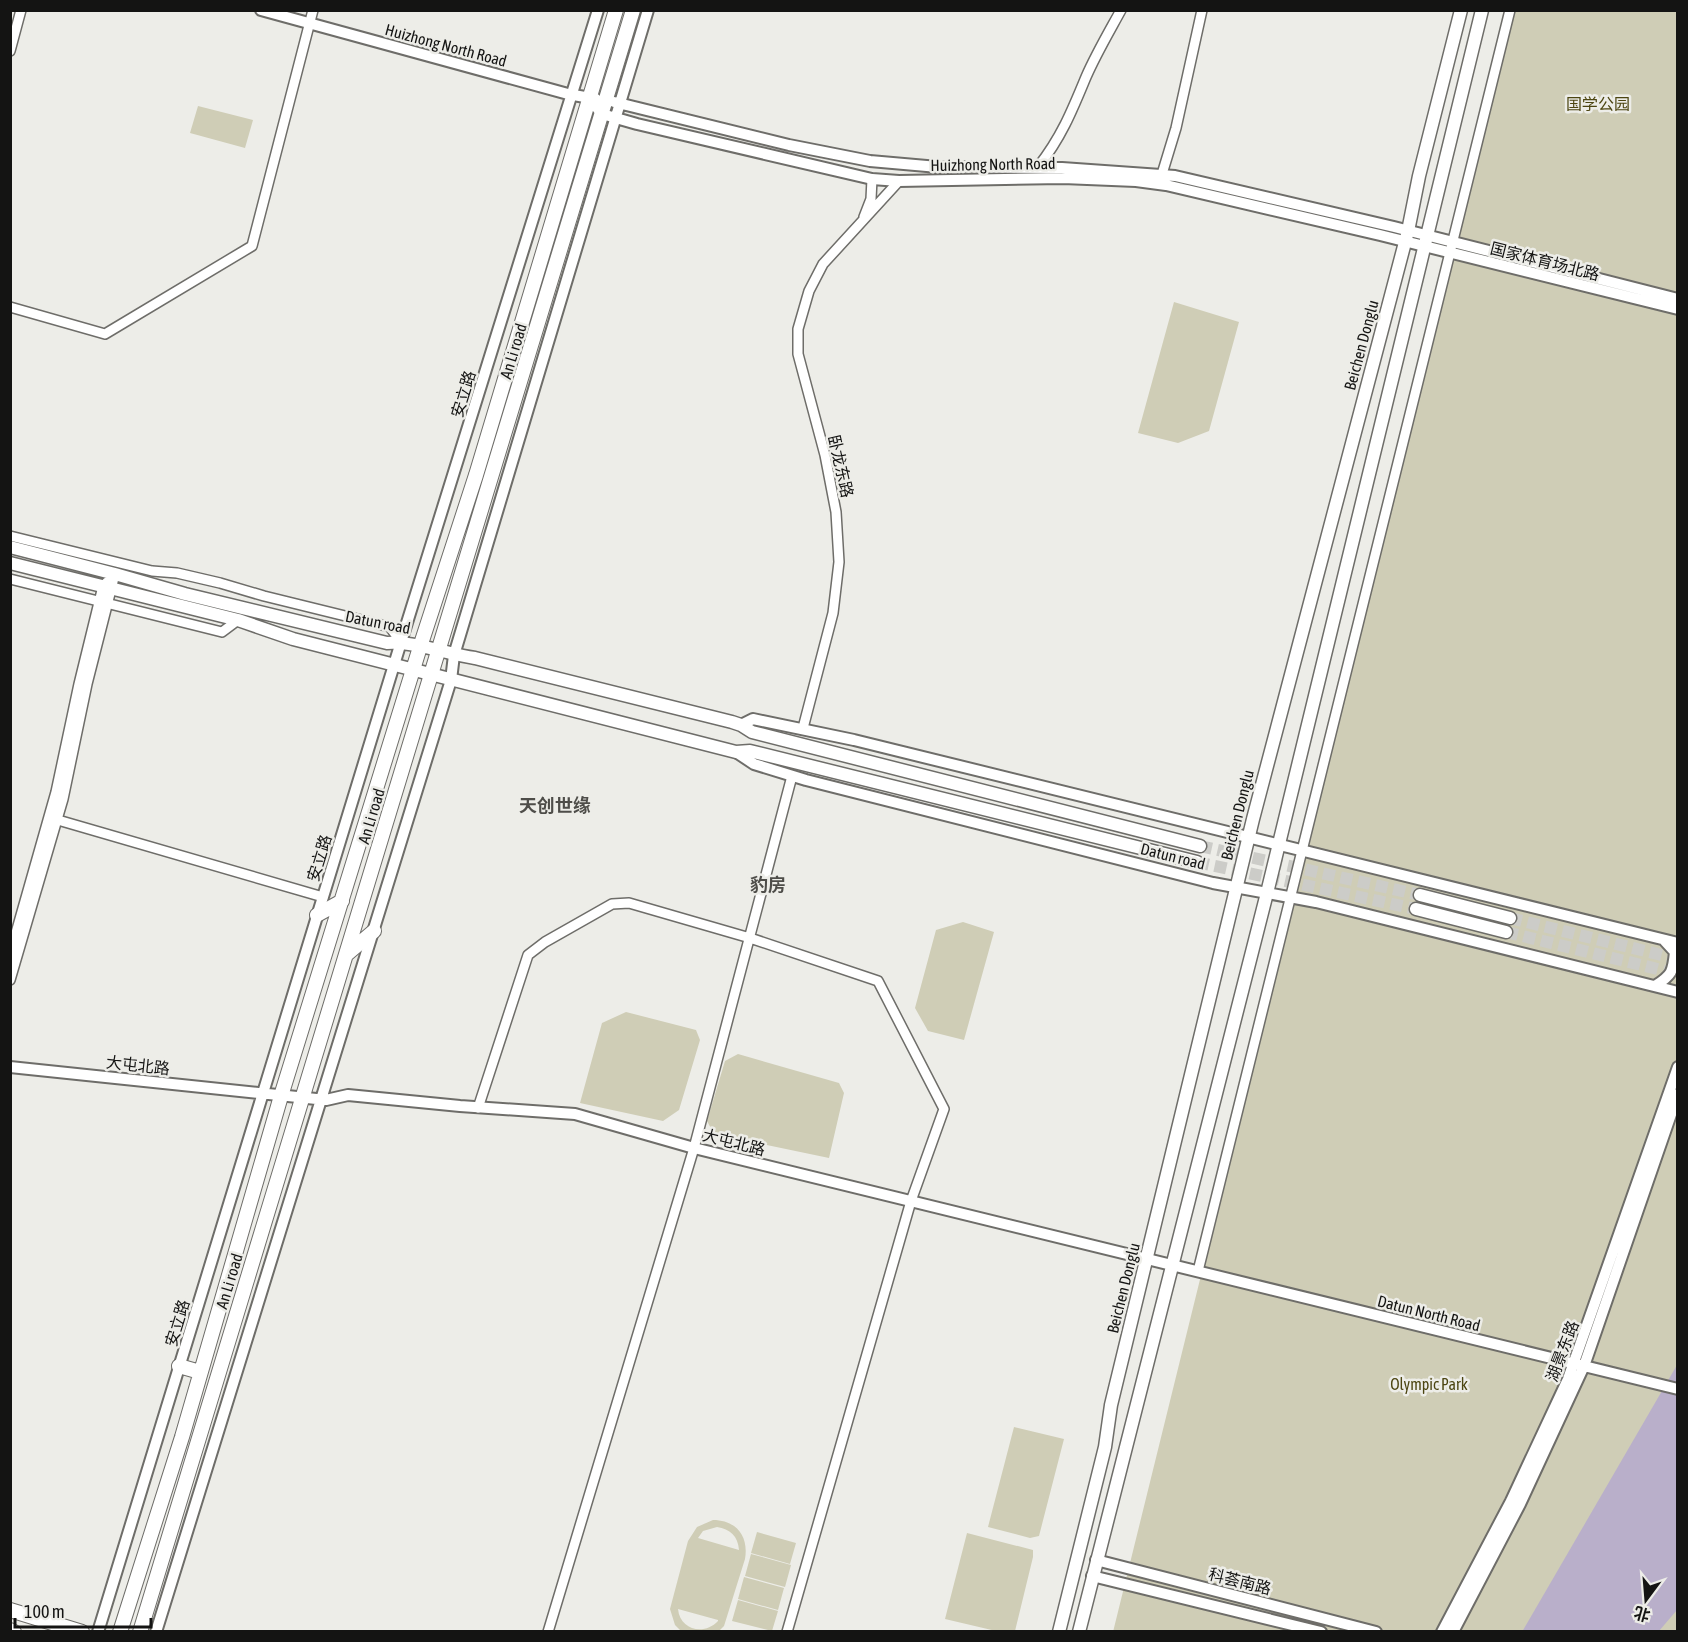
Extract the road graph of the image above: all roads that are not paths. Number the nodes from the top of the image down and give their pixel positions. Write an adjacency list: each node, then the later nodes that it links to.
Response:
1 (21, 10): 14 (street)
2 (261, 10): 13 (street, Huizhong North Road)
3 (313, 10): 13 (street)
4 (598, 10): 15 (street, 安立路)
5 (616, 10): 16 (main road, An Li road)
6 (633, 10): 17 (main road, An Li road)
7 (648, 10): 17 (street)
8 (1121, 10): 20 (street)
9 (1202, 10): 21 (street)
10 (1461, 10): 25 (main road, Beichen Donglu)
11 (1482, 10): 26 (main road)
12 (1510, 10): 27 (street)
13 (309, 24): 15 (street, Huizhong North Road); 29 (street)
14 (10, 51)
15 (573, 95): 16 (street, Huizhong North Road); 39 (street, 安立路)
16 (589, 99): 17 (street, Huizhong North Road); 18 (street); 40 (main road, An Li road)
17 (613, 101): 18 (main road, An Li road); 19 (street); 20 (street, Huizhong North Road)
18 (602, 114): 19 (street, Huizhong North Road); 41 (main road, An Li road)
19 (616, 118): 22 (street, Huizhong North Road); 42 (street)
20 (1038, 167): 21 (street, Huizhong North Road)
21 (1162, 174): 25 (street, Huizhong North Road)
22 (872, 179): 23 (street, Huizhong North Road); 24 (street, 卧龙东路)
23 (899, 181): 24 (street, 卧龙东路); 25 (street, Huizhong North Road)
24 (857, 226): 48 (street, 卧龙东路)
25 (1407, 236): 26 (street, 国家体育场北路); 52 (main road, Beichen Donglu)
26 (1425, 242): 27 (street, 国家体育场北路); 53 (main road)
27 (1452, 247): 28 (street, 国家体育场北路); 30 (street, 国家体育场北路); 55 (street)
28 (1677, 298)
29 (10, 307)
30 (1677, 309)
31 (10, 536): 39 (street)
32 (10, 547): 34 (main road, Datun road)
33 (10, 562): 36 (main road)
34 (115, 573): 36 (street); 39 (main road, Datun road)
35 (10, 579): 37 (street)
36 (107, 587): 37 (street); 38 (main road)
37 (103, 602): 38 (street); 51 (street)
38 (238, 620): 43 (main road)
39 (401, 642): 40 (main road, Datun road); 43 (street, 安立路)
40 (420, 647): 41 (main road, Datun road); 44 (main road, An Li road)
41 (438, 651): 42 (main road, Datun road); 45 (main road, An Li road)
42 (454, 655): 46 (street); 47 (main road, Datun road)
43 (395, 665): 44 (main road); 60 (street, 安立路)
44 (413, 670): 45 (main road, Datun road); 62 (main road, An Li road)
45 (431, 675): 46 (main road, Datun road); 72 (main road, An Li road)
46 (451, 680): 49 (main road, Datun road); 66 (street)
47 (741, 725): 48 (street, Datun road); 54 (main road, Datun road)
48 (803, 728): 52 (street, Datun road)
49 (736, 752): 50 (street, Datun road); 56 (main road, Datun road)
50 (792, 776): 57 (street, Datun road); 68 (street)
51 (53, 818): 60 (street); 71 (street); 73 (street)
52 (1248, 837): 53 (street, Datun road); 57 (main road, Beichen Donglu)
53 (1278, 845): 55 (street, Datun road); 58 (main road)
54 (1200, 846)
55 (1302, 850): 61 (street); 69 (street, Datun road)
56 (1197, 862)
57 (1236, 887): 58 (street, Datun road); 86 (main road, Beichen Donglu)
58 (1267, 893): 61 (street, Datun road); 87 (main road)
59 (1420, 895): 65 (main road)
60 (322, 897): 64 (street, 安立路)
61 (1291, 897): 74 (street, Datun road); 88 (street)
62 (342, 900): 64 (main road); 80 (main road, An Li road)
63 (1416, 909): 67 (main road)
64 (317, 915): 78 (street, 安立路)
65 (1510, 918)
66 (374, 932): 72 (main road); 82 (street)
67 (1506, 932)
68 (750, 938): 83 (street); 84 (street); 85 (street)
69 (1664, 939): 70 (street, Datun road); 74 (street)
70 (1677, 943)
71 (10, 954)
72 (347, 954): 81 (main road, An Li road)
73 (10, 980)
74 (1655, 986): 75 (street, Datun road)
75 (1677, 992)
76 (10, 1067): 78 (street, 大屯北路)
77 (1677, 1067): 89 (street, 湖景东路)
78 (263, 1094): 80 (street, 大屯北路); 90 (street, 安立路)
79 (1677, 1094): 89 (street, 湖景东路)
80 (281, 1095): 81 (street, 大屯北路); 91 (main road, An Li road)
81 (304, 1098): 82 (street, 大屯北路); 99 (main road, An Li road)
82 (321, 1100): 83 (street, 大屯北路); 100 (street)
83 (477, 1108): 84 (street, 大屯北路)
84 (694, 1148): 85 (street, 大屯北路); 101 (street)
85 (911, 1201): 86 (street, 大屯北路); 102 (street)
86 (1147, 1259): 87 (street, 大屯北路); 103 (main road, Beichen Donglu)
87 (1173, 1266): 88 (street, Datun North Road); 93 (main road)
88 (1198, 1272): 89 (street, Datun North Road)
89 (1579, 1365): 92 (street, Datun North Road); 107 (street, 湖景东路); 108 (street, 湖景东路)
90 (179, 1366): 91 (main road); 97 (street, 安立路)
91 (200, 1372): 98 (main road, An Li road)
92 (1677, 1389)
93 (1096, 1560): 94 (main road); 106 (street, 科荟南路)
94 (1092, 1576): 104 (main road); 105 (street, 科荟南路)
95 (10, 1610): 96 (main road)
96 (82, 1632)
97 (98, 1632)
98 (120, 1632)
99 (140, 1632)
100 (156, 1632)
101 (548, 1632)
102 (787, 1632)
103 (1059, 1632)
104 (1079, 1632)
105 (1321, 1632)
106 (1376, 1632)
107 (1442, 1632)
108 (1453, 1632)

